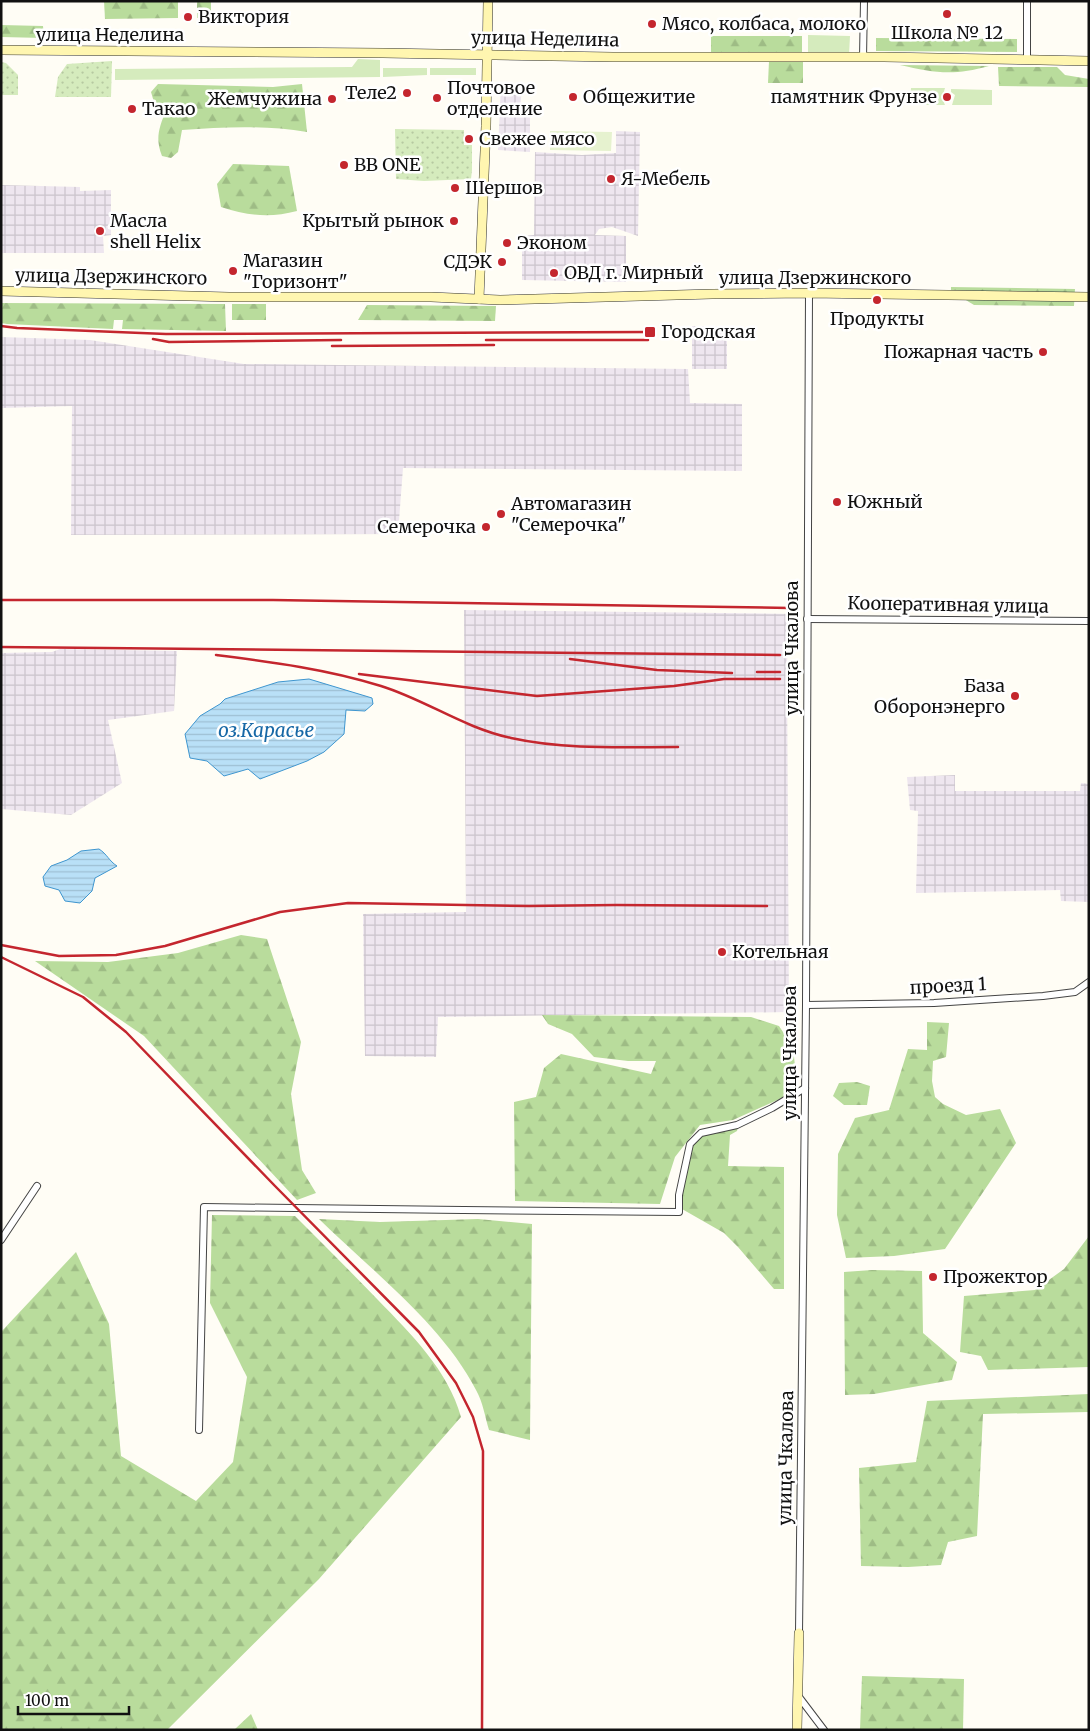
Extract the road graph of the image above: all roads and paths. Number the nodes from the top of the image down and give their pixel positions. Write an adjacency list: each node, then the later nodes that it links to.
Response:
1 (488, 1): 5 (street)
2 (864, 1): 6 (street)
3 (1027, 1): 7 (street)
4 (1, 50): 5 (street, улица Неделина)
5 (487, 54): 6 (street, улица Неделина); 12 (street)
6 (863, 58): 7 (street, улица Неделина)
7 (1027, 60): 8 (street, улица Неделина)
8 (1089, 61)
9 (1, 291): 12 (street, улица Дзержинского)
10 (809, 293): 11 (street, улица Дзержинского); 12 (street, улица Дзержинского); 13 (street, улица Чкалова)
11 (1089, 297)
12 (479, 299)
13 (807, 619): 14 (street, Кооперативная улица); 16 (street, улица Чкалова)
14 (1089, 621)
15 (1089, 982): 16 (street, проезд 1)
16 (806, 1004): 17 (street, улица Чкалова)
17 (805, 1088): 20 (street); 21 (street, улица Чкалова)
18 (37, 1186): 19 (street)
19 (1, 1240)
20 (199, 1430)
21 (799, 1633): 22 (street)
22 (798, 1697): 23 (street); 24 (street)
23 (797, 1730)
24 (824, 1730)

